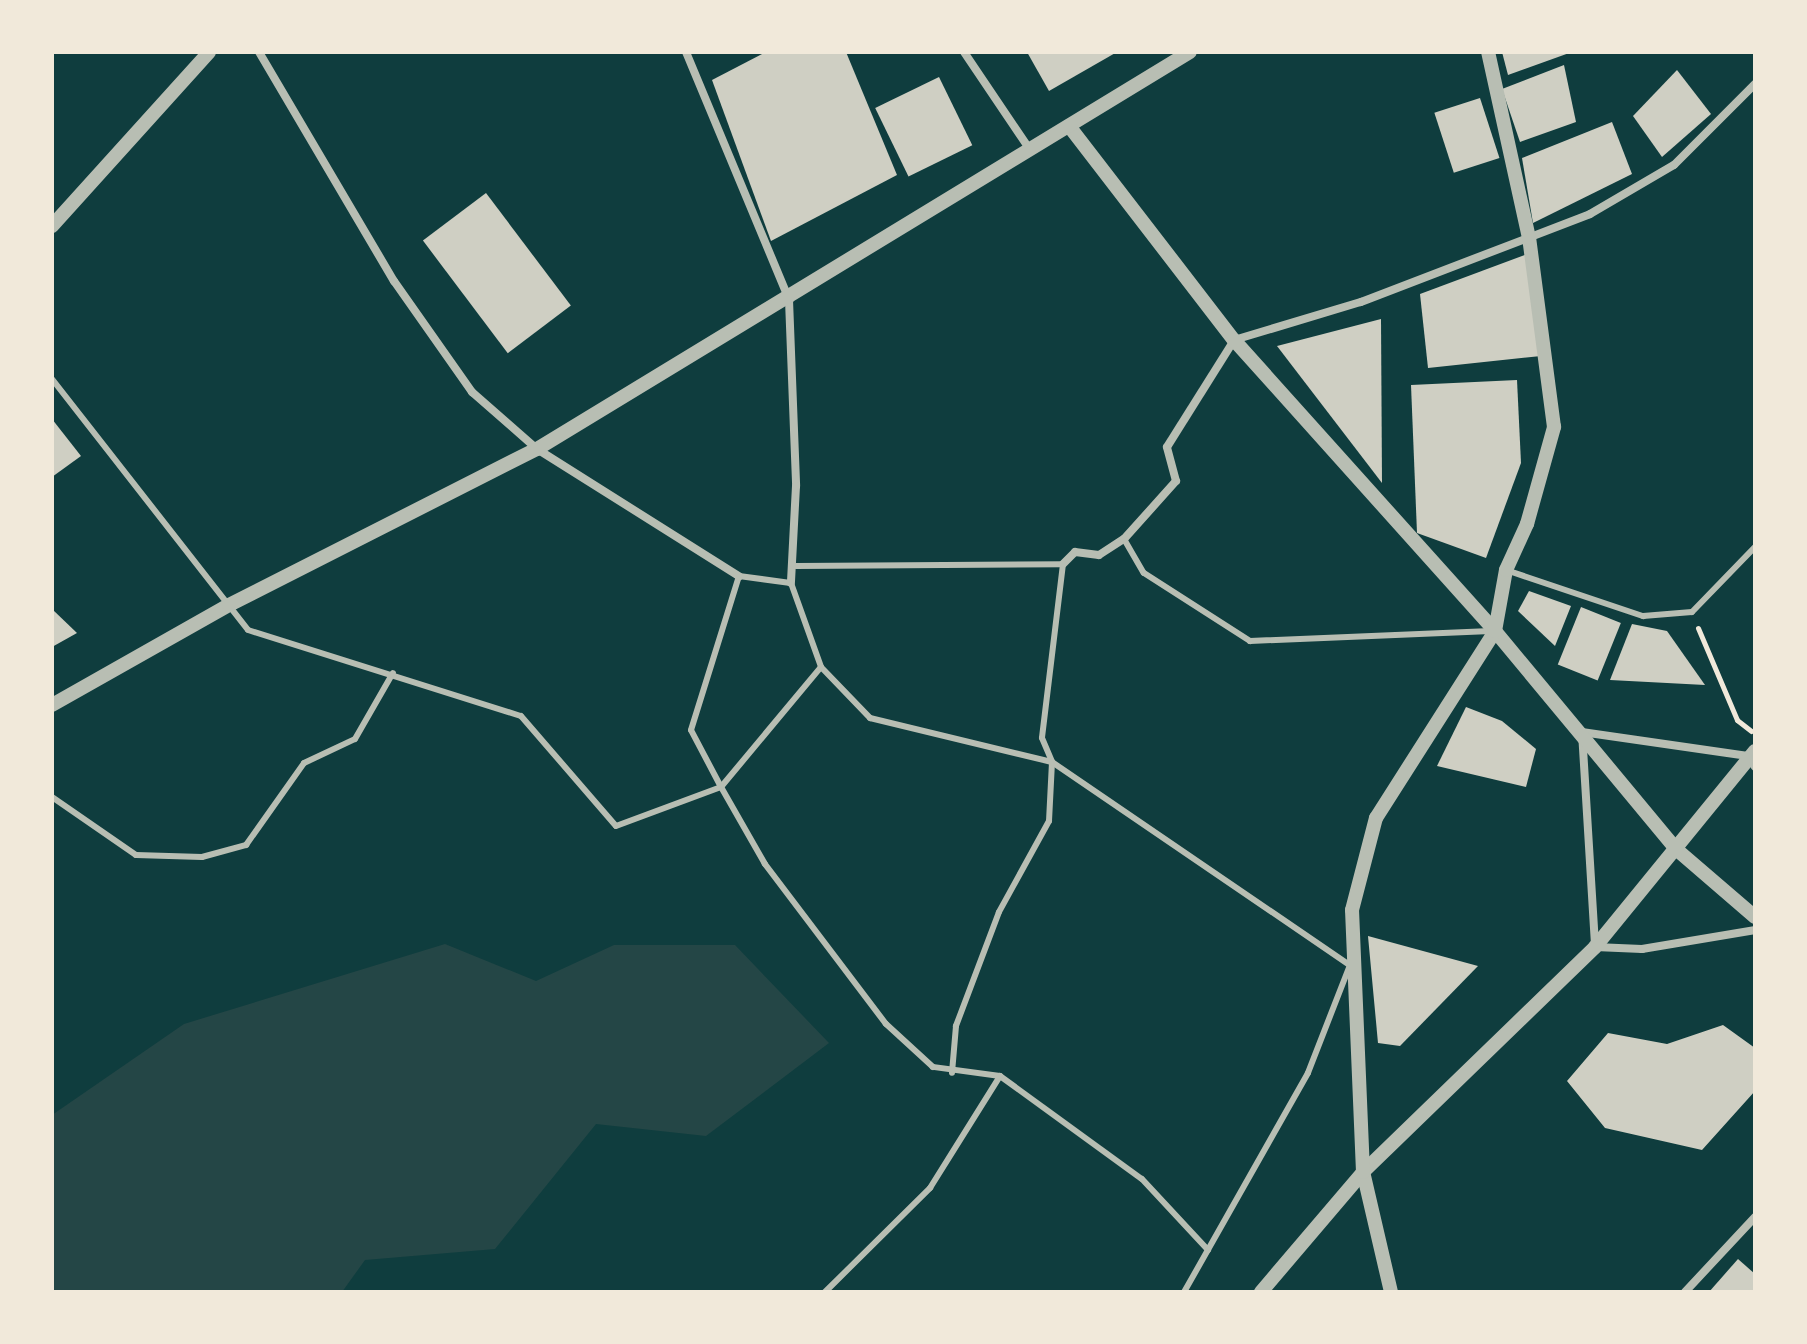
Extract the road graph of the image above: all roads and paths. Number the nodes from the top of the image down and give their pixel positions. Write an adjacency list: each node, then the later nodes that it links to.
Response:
1 (209, 52): 10 (street)
2 (259, 52): 15 (street)
3 (686, 52): 12 (street)
4 (964, 52): 9 (street)
5 (1190, 52): 8 (street)
6 (1488, 52): 11 (street)
7 (1755, 84): 11 (street)
8 (1069, 126): 9 (street); 13 (street)
9 (1030, 151): 12 (street)
10 (52, 226)
11 (1529, 238): 13 (street); 20 (street)
12 (789, 300): 15 (street); 19 (street)
13 (1234, 340): 16 (street); 25 (street)
14 (52, 379): 23 (lane)
15 (537, 449): 21 (street); 23 (street)
16 (1124, 539): 18 (street); 25 (lane)
17 (1755, 547): 24 (lane)
18 (1063, 564): 19 (lane); 32 (lane)
19 (796, 566): 22 (street)
20 (1506, 570): 24 (lane); 25 (street)
21 (739, 576): 22 (lane); 33 (lane)
22 (791, 583): 26 (lane)
23 (229, 605): 27 (lane); 28 (street)
24 (1692, 612): 30 (path)
25 (1495, 631): 29 (street); 39 (street)
26 (821, 667): 32 (lane); 33 (lane)
27 (393, 673): 33 (lane); 34 (lane)
28 (52, 705)
29 (1582, 732): 31 (street); 35 (street); 38 (street)
30 (1755, 735)
31 (1753, 758): 35 (street)
32 (1052, 762): 39 (lane); 40 (lane)
33 (721, 787): 40 (lane)
34 (52, 797)
35 (1676, 849): 36 (street); 38 (street)
36 (1755, 917)
37 (1755, 930): 38 (street)
38 (1595, 947): 42 (street)
39 (1350, 965): 42 (street); 44 (lane)
40 (952, 1073): 41 (lane)
41 (1000, 1076): 44 (lane); 45 (lane)
42 (1363, 1172): 47 (street); 48 (street)
43 (1755, 1217): 49 (street)
44 (1208, 1250): 46 (lane)
45 (825, 1292)
46 (1184, 1292)
47 (1261, 1292)
48 (1391, 1292)
49 (1685, 1292)

